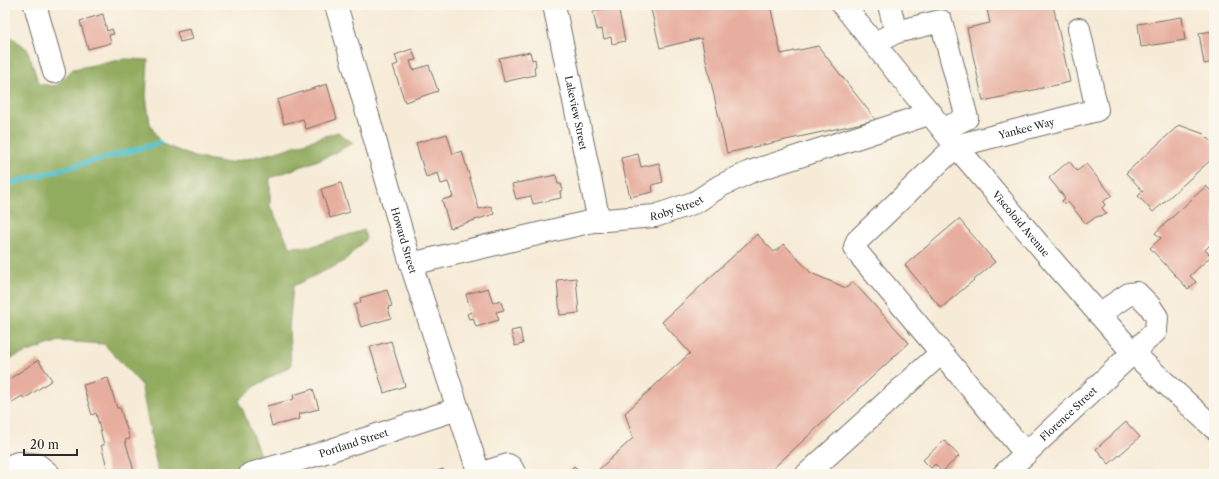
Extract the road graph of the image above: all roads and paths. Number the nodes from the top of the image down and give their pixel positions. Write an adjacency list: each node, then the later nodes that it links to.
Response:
1 (35, 5): 9 (street)
2 (336, 5): 14 (street, Howard Street)
3 (554, 5): 13 (street, Lakeview Street)
4 (843, 5): 8 (street, Viscoloid Avenue)
5 (889, 5): 7 (street)
6 (1079, 30): 12 (street, Yankee Way)
7 (896, 32): 8 (street); 10 (street)
8 (875, 44): 11 (street, Viscoloid Avenue)
9 (54, 72)
10 (967, 118): 11 (street); 12 (street)
11 (944, 129): 12 (street, Yankee Way); 13 (street, Roby Street); 15 (street, Viscoloid Avenue); 16 (street)
12 (982, 139)
13 (599, 221): 14 (street, Roby Street)
14 (411, 264): 18 (street, Howard Street)
15 (1100, 314): 17 (street, Viscoloid Avenue); 17 (street, Florence Street)
16 (941, 353): 20 (street); 26 (street)
17 (1133, 353): 19 (street, Viscoloid Avenue); 20 (street, Florence Street)
18 (457, 409): 23 (street, Portland Street); 24 (street, Howard Street)
19 (1214, 428)
20 (1026, 454): 27 (street, Florence Street)
21 (5, 468): 22 (street)
22 (49, 474)
23 (250, 474)
24 (479, 474): 25 (street)
25 (515, 474)
26 (807, 474)
27 (1004, 474)

